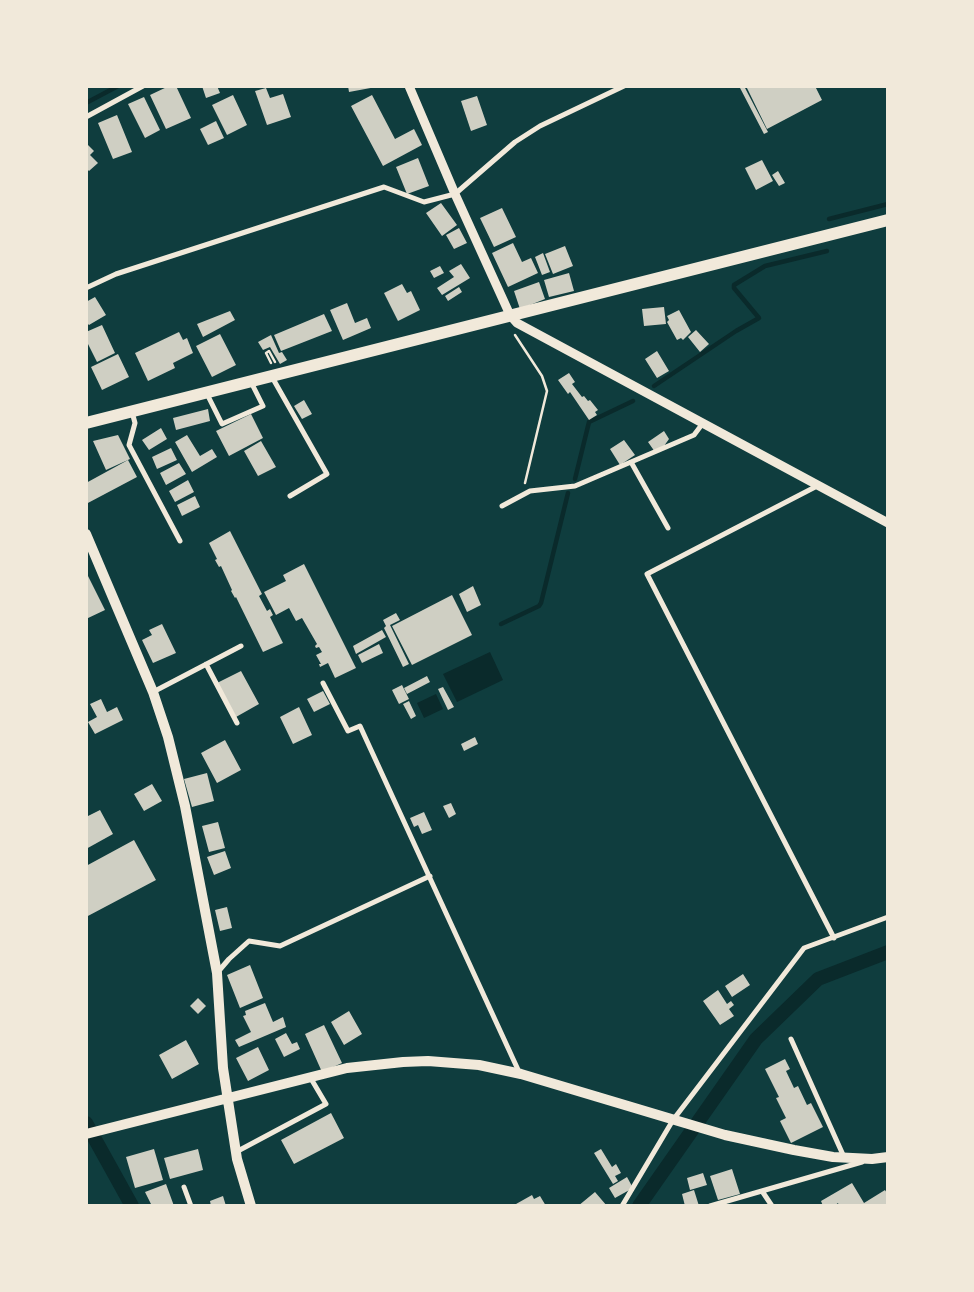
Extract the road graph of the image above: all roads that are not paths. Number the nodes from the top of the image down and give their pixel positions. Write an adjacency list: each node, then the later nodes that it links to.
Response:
1 (143, 86): 4 (street)
2 (409, 86): 5 (street)
3 (624, 86): 5 (street)
4 (86, 117)
5 (455, 194): 7 (street); 8 (street)
6 (888, 220): 8 (highway)
7 (86, 288)
8 (510, 315): 9 (highway); 14 (street)
9 (273, 368): 10 (highway); 17 (street)
10 (251, 382): 11 (highway); 11 (street)
11 (206, 393): 12 (highway)
12 (132, 412): 13 (highway); 22 (street)
13 (86, 423)
14 (703, 423): 15 (street); 16 (street)
15 (631, 462): 18 (street); 20 (street)
16 (820, 485): 19 (street); 30 (street)
17 (290, 496)
18 (502, 506)
19 (888, 523)
20 (668, 528)
21 (86, 534): 26 (main road)
22 (180, 541)
23 (241, 646): 24 (street)
24 (206, 664): 26 (street); 27 (street)
25 (323, 683): 28 (street)
26 (153, 692): 31 (main road)
27 (238, 723)
28 (430, 876): 31 (street); 33 (street)
29 (888, 917): 30 (street)
30 (834, 938): 36 (street)
31 (217, 973): 35 (main road)
32 (791, 1040): 40 (street)
33 (521, 1074): 34 (main road); 36 (main road)
34 (310, 1077): 35 (main road); 38 (street)
35 (227, 1098): 37 (main road); 38 (main road)
36 (678, 1121): 40 (main road); 46 (street)
37 (86, 1134)
38 (236, 1152): 45 (main road)
39 (888, 1157): 41 (main road)
40 (844, 1158): 41 (main road)
41 (872, 1159): 43 (street)
42 (184, 1187): 44 (street)
43 (762, 1191): 47 (street); 48 (street)
44 (191, 1206)
45 (251, 1206)
46 (622, 1206)
47 (710, 1206)
48 (772, 1206)

